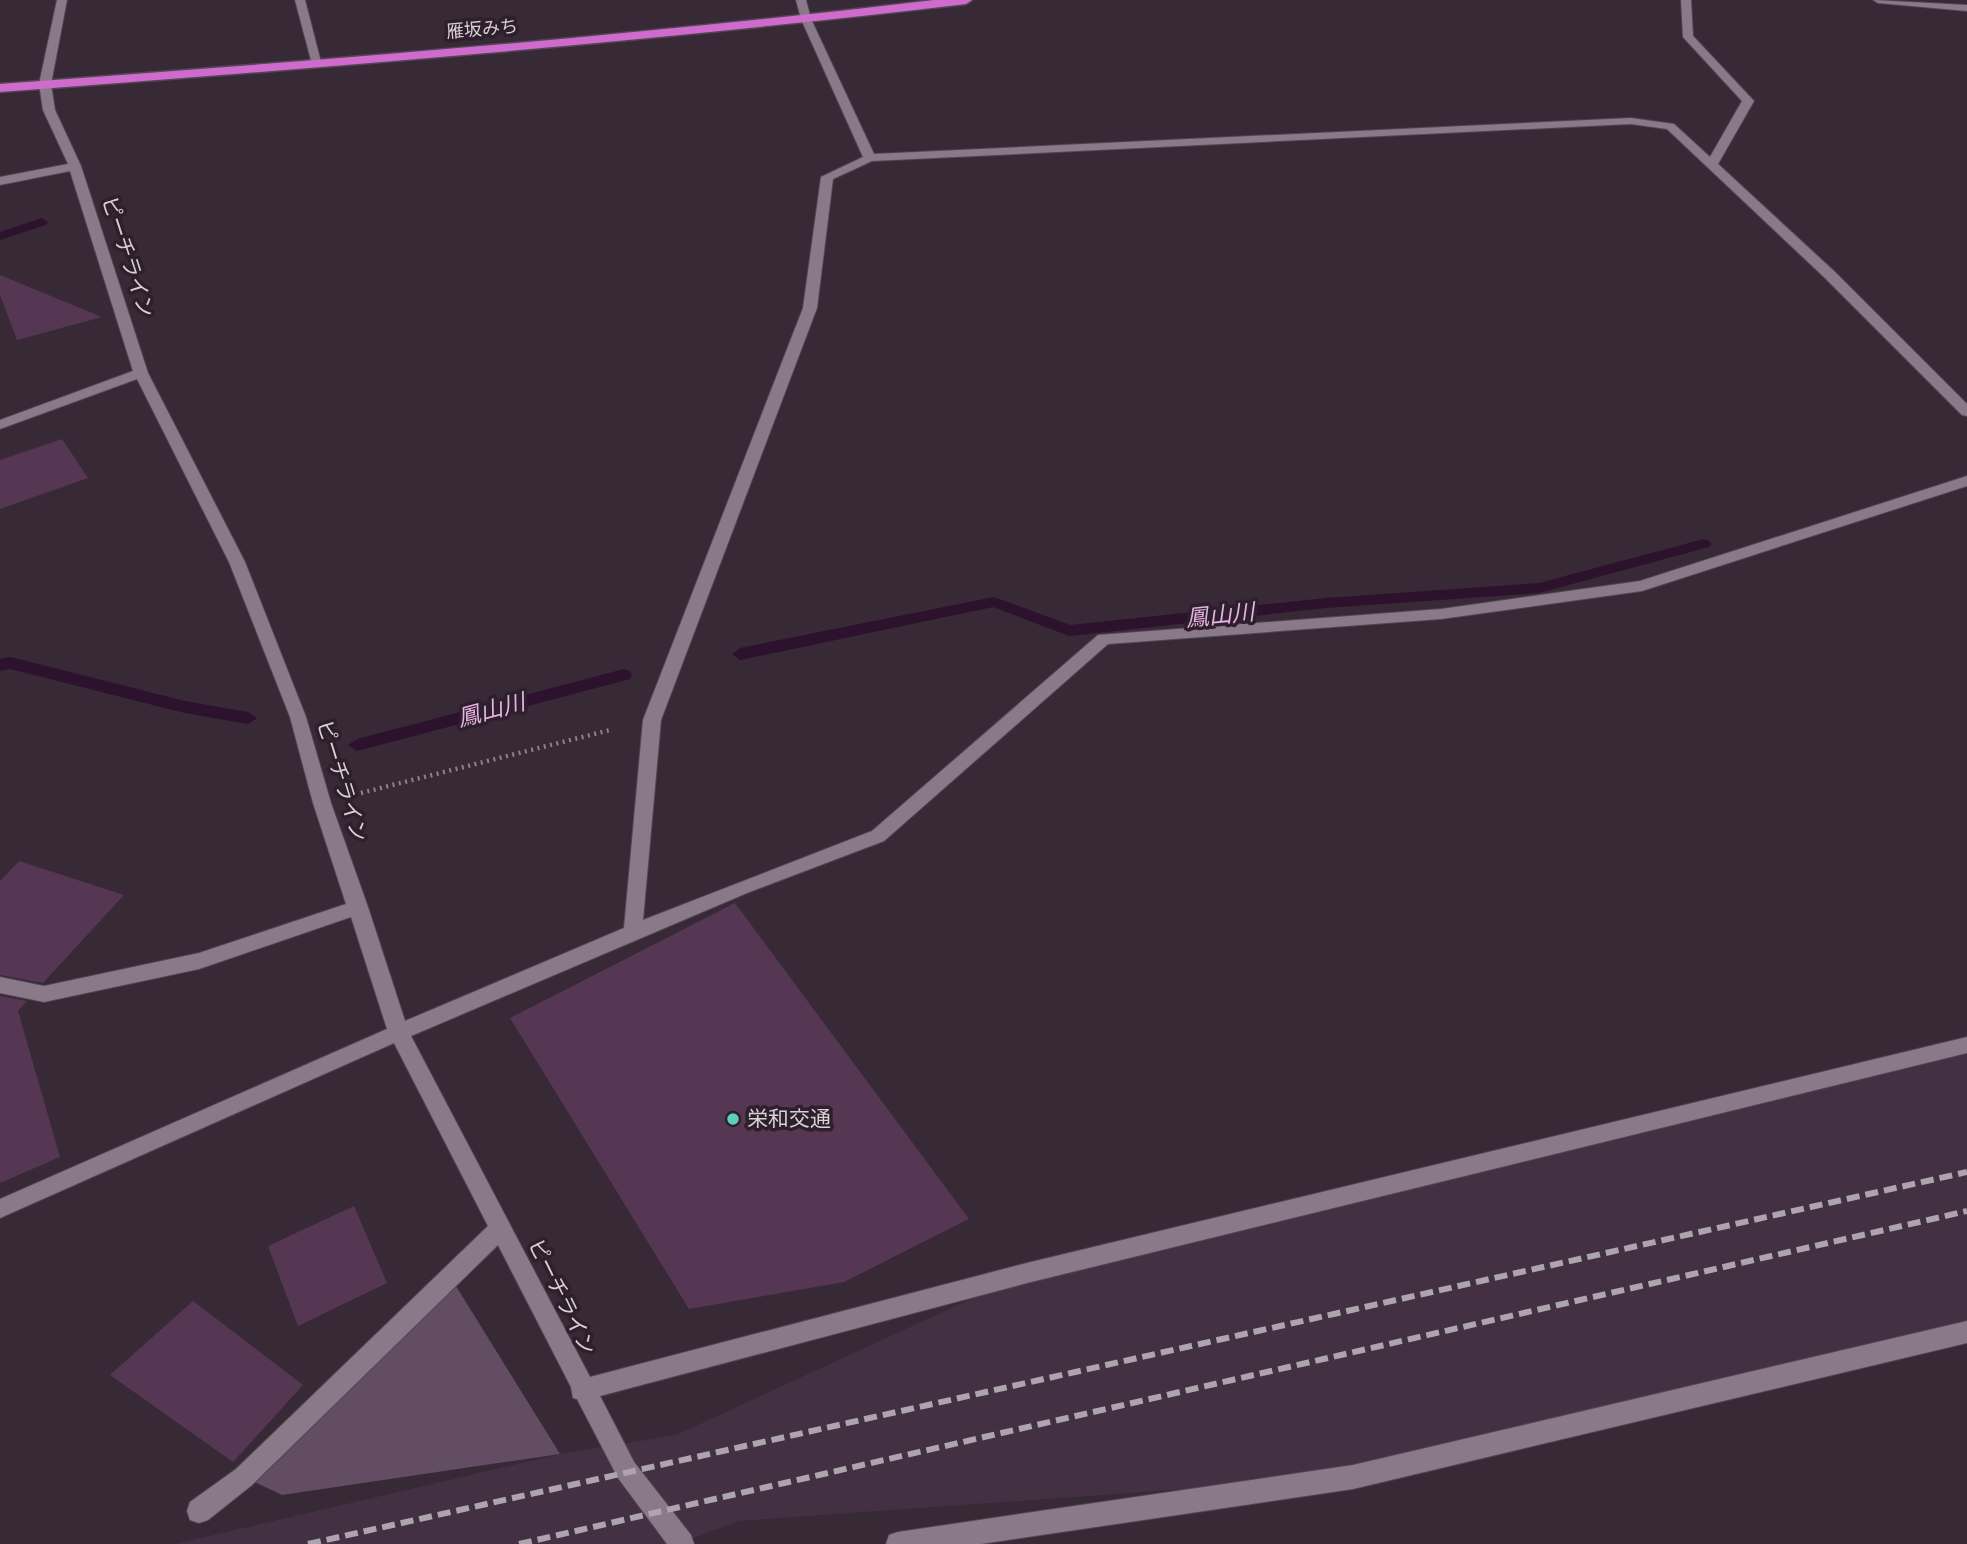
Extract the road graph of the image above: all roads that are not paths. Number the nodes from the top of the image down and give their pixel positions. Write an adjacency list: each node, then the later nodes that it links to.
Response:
1 (62, 0): 10 (street, ピーチライン)
2 (300, 0): 9 (street)
3 (801, 0): 8 (street)
4 (966, 0): 8 (highway, 雁坂みち)
5 (1686, 0): 13 (street)
6 (1878, 0): 7 (street)
7 (1967, 8)
8 (806, 19): 9 (highway, 雁坂みち); 12 (street)
9 (318, 64): 10 (highway, 雁坂みち)
10 (45, 84): 11 (highway, 雁坂みち); 14 (street, ピーチライン)
11 (0, 88)
12 (870, 158): 13 (street); 21 (street)
13 (1712, 164): 17 (street)
14 (75, 166): 15 (street); 16 (street, ピーチライン)
15 (0, 181)
16 (141, 373): 18 (street); 20 (street, ピーチライン)
17 (1967, 412)
18 (0, 425)
19 (1967, 481): 21 (street)
20 (359, 907): 22 (street); 23 (street, ピーチライン)
21 (633, 931): 23 (street)
22 (0, 985)
23 (398, 1031): 25 (street); 26 (street, ピーチライン)
24 (1967, 1045): 28 (street)
25 (0, 1209)
26 (502, 1227): 28 (street, ピーチライン); 29 (street)
27 (1967, 1332): 31 (street)
28 (582, 1390): 30 (street, ピーチライン)
29 (199, 1511)
30 (682, 1544)
31 (898, 1544)

